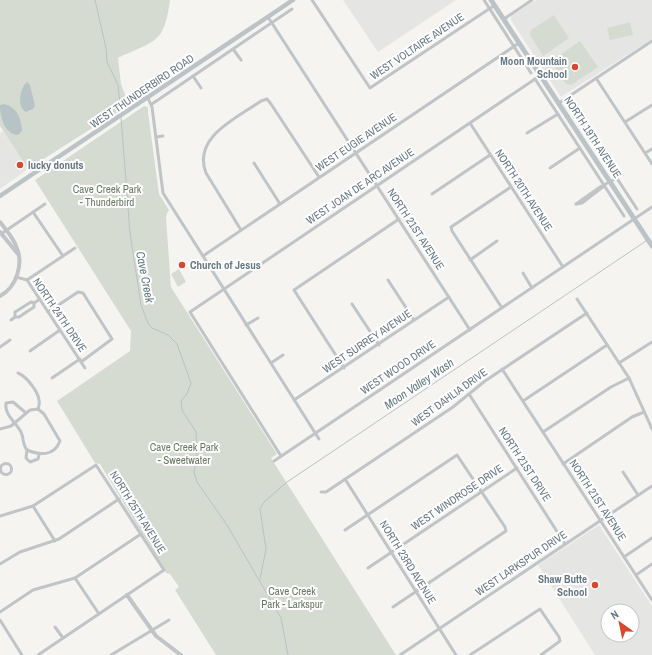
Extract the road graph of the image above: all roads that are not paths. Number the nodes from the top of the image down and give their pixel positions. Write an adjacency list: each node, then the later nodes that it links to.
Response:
1 (293, 0): 9 (main road, WEST THUNDERBIRD ROAD)
2 (312, 0): 7 (street, WEST VOLTAIRE AVENUE)
3 (484, 0): 7 (street, NORTH 19TH AVENUE)
4 (491, 0): 7 (main road, NORTH 19TH AVENUE)
5 (532, 0): 6 (street)
6 (526, 2): 10 (street)
7 (492, 7): 10 (main road, NORTH 19TH AVENUE); 14 (street, NORTH 19TH AVENUE)
8 (292, 9): 11 (street, WEST THUNDERBIRD ROAD)
9 (268, 17): 11 (street, NORTH 21ST AVENUE); 23 (main road, WEST THUNDERBIRD ROAD)
10 (504, 19): 13 (main road, NORTH 19TH AVENUE)
11 (272, 22): 15 (street, WEST THUNDERBIRD ROAD); 36 (street, NORTH 21ST AVENUE)
12 (652, 41): 20 (street)
13 (519, 43): 14 (street, WEST EUGIE AVENUE); 18 (main road, NORTH 19TH AVENUE)
14 (514, 46): 17 (street, NORTH 19TH AVENUE); 36 (street, WEST EUGIE AVENUE)
15 (233, 49): 16 (street); 19 (street, WEST THUNDERBIRD ROAD)
16 (241, 60)
17 (532, 73)
18 (541, 75): 21 (street, WEST JOAN DE ARC AVENUE); 25 (main road, NORTH 19TH AVENUE)
19 (193, 76): 22 (street, WEST THUNDERBIRD ROAD); 26 (street, WEST THUNDERBIRD ROAD)
20 (596, 78): 24 (street); 29 (street)
21 (535, 79): 28 (street, NORTH 19TH AVENUE); 30 (street, WEST JOAN DE ARC AVENUE)
22 (201, 88)
23 (148, 98): 26 (street); 49 (main road, WEST THUNDERBIRD ROAD)
24 (565, 99): 25 (street); 43 (street, NORTH 19TH AVENUE)
25 (559, 103): 44 (main road, NORTH 19TH AVENUE)
26 (152, 104): 33 (street)
27 (652, 105): 29 (street)
28 (558, 114): 31 (street); 34 (street, NORTH 19TH AVENUE)
29 (625, 122): 37 (street)
30 (470, 123): 38 (street, NORTH 20TH AVENUE); 45 (street, WEST JOAN DE ARC AVENUE)
31 (527, 133)
32 (163, 136): 33 (street)
33 (156, 137): 67 (street)
34 (580, 148): 41 (street); 46 (street, NORTH 19TH AVENUE)
35 (652, 149): 37 (street)
36 (356, 152): 42 (street, WEST EUGIE AVENUE); 45 (street, NORTH 21ST AVENUE)
37 (645, 153): 40 (street)
38 (490, 155): 47 (street, NORTH 20TH AVENUE); 48 (street)
39 (254, 162): 51 (street)
40 (652, 164)
41 (550, 168)
42 (319, 178): 51 (street, WEST EUGIE AVENUE); 60 (street)
43 (617, 178): 44 (street); 53 (street, NORTH 19TH AVENUE)
44 (610, 182): 46 (street); 57 (main road, NORTH 19TH AVENUE)
45 (377, 185): 56 (street, NORTH 21ST AVENUE); 74 (street, WEST JOAN DE ARC AVENUE)
46 (605, 186): 46 (street); 55 (street, NORTH 19TH AVENUE)
47 (511, 187): 68 (street); 69 (street, NORTH 20TH AVENUE)
48 (432, 194)
49 (0, 196)
50 (45, 204): 54 (street)
51 (280, 204): 60 (street, WEST EUGIE AVENUE)
52 (652, 207): 57 (street, WEST WOOD DRIVE)
53 (637, 209)
54 (33, 212): 59 (street); 66 (street)
55 (624, 216)
56 (399, 219): 77 (street, NORTH 21ST AVENUE); 103 (street)
57 (635, 219): 63 (main road, NORTH 19TH AVENUE); 69 (street, WEST WOOD DRIVE)
58 (0, 222): 59 (street, NORTH 24TH DRIVE)
59 (6, 230): 61 (street); 65 (street, NORTH 24TH DRIVE)
60 (241, 230): 67 (street, WEST EUGIE AVENUE)
61 (0, 233): 65 (street)
62 (497, 241): 68 (street)
63 (651, 244)
64 (75, 248): 66 (street)
65 (18, 255): 71 (street, NORTH 24TH DRIVE)
66 (63, 256): 72 (street)
67 (203, 256): 74 (street)
68 (470, 260): 82 (street)
69 (564, 267): 75 (street, WEST WOOD DRIVE)
70 (522, 273): 75 (street)
71 (16, 277): 72 (street, NORTH 24TH DRIVE); 76 (street, NORTH 24TH DRIVE)
72 (27, 280): 79 (street, NORTH 24TH DRIVE)
73 (388, 280): 88 (street)
74 (224, 288): 89 (street); 122 (street, WEST JOAN DE ARC AVENUE)
75 (532, 288): 82 (street, WEST WOOD DRIVE)
76 (1, 296)
77 (449, 297): 88 (street, WEST SURREY AVENUE); 91 (street, NORTH 21ST AVENUE)
78 (577, 299): 84 (street)
79 (40, 300): 80 (street); 83 (street, NORTH 24TH DRIVE)
80 (34, 303): 85 (street); 85 (street)
81 (352, 304): 94 (street)
82 (502, 308): 91 (street, WEST WOOD DRIVE)
83 (48, 312): 90 (street, NORTH 24TH DRIVE); 99 (street)
84 (587, 313): 95 (street); 104 (street, WEST DAHLIA DRIVE)
85 (15, 317): 87 (street)
86 (258, 318): 89 (street)
87 (11, 320)
88 (414, 320): 94 (street, WEST SURREY AVENUE)
89 (246, 325): 100 (street)
90 (60, 330): 97 (street); 99 (street, NORTH 24TH DRIVE)
91 (470, 330): 118 (street, WEST WOOD DRIVE)
92 (10, 340): 96 (street)
93 (652, 342): 101 (street)
94 (379, 344): 103 (street, WEST SURREY AVENUE)
95 (607, 345): 101 (street); 110 (street)
96 (0, 346)
97 (30, 351)
98 (283, 355): 100 (street)
99 (80, 360): 102 (street, NORTH 24TH DRIVE); 106 (street)
100 (271, 363): 109 (street)
101 (619, 363): 107 (street)
102 (85, 368)
103 (344, 368): 109 (street, WEST SURREY AVENUE)
104 (502, 369): 108 (street, WEST DAHLIA DRIVE); 110 (street, NORTH 21ST AVENUE)
105 (18, 373): 111 (street)
106 (52, 378)
107 (629, 378): 112 (street); 117 (street)
108 (469, 394): 125 (street, NORTH 21ST DRIVE); 127 (street, WEST DAHLIA DRIVE)
109 (294, 400): 118 (street)
110 (523, 401): 117 (street, NORTH 21ST AVENUE)
111 (38, 409): 113 (street); 121 (street)
112 (644, 412): 116 (street); 124 (street)
113 (26, 413): 114 (street); 114 (street)
114 (14, 423): 115 (street); 120 (street)
115 (0, 429)
116 (652, 429)
117 (543, 432): 124 (street, NORTH 21ST AVENUE)
118 (315, 434): 119 (street); 122 (street, WEST WOOD DRIVE)
119 (319, 439)
120 (27, 450): 121 (street); 121 (street)
121 (39, 455)
122 (281, 456): 123 (street, WEST WOOD DRIVE)
123 (274, 461)
124 (563, 464): 136 (street, NORTH 21ST AVENUE)
125 (516, 468): 129 (street, WEST WINDROSE DRIVE); 141 (street, NORTH 21ST DRIVE)
126 (623, 472): 131 (street)
127 (345, 480): 130 (street, WEST DAHLIA DRIVE); 134 (street, NORTH 23RD AVENUE)
128 (652, 486): 131 (street, WEST LARKSPUR DRIVE)
129 (482, 491): 134 (street); 142 (street, WEST WINDROSE DRIVE); 149 (street)
130 (321, 492)
131 (638, 495): 136 (street, WEST LARKSPUR DRIVE)
132 (119, 499): 133 (street, NORTH 25TH AVENUE); 138 (street, NORTH 25TH AVENUE); 140 (street)
133 (33, 506): 135 (street); 140 (street)
134 (367, 515): 137 (street); 142 (street, NORTH 23RD AVENUE)
135 (0, 516)
136 (600, 521): 141 (street, WEST LARKSPUR DRIVE); 143 (street, NORTH 21ST AVENUE)
137 (345, 530)
138 (141, 534): 148 (street); 152 (street, NORTH 25TH AVENUE)
139 (652, 538): 143 (street)
140 (55, 541): 144 (street)
141 (565, 544): 160 (street, WEST LARKSPUR DRIVE)
142 (391, 552): 146 (street, WEST WINDROSE DRIVE); 149 (street, NORTH 23RD AVENUE)
143 (624, 557): 147 (street, NORTH 21ST AVENUE)
144 (0, 564)
145 (652, 564): 147 (street)
146 (368, 568)
147 (636, 575): 151 (street, NORTH 21ST AVENUE)
148 (75, 578): 155 (street); 156 (street)
149 (416, 591): 154 (street); 160 (street, NORTH 23RD AVENUE)
150 (652, 591): 151 (street)
151 (648, 594): 153 (street, NORTH 21ST AVENUE)
152 (127, 595): 156 (street); 161 (street)
153 (652, 600)
154 (393, 606)
155 (0, 612)
156 (99, 614): 162 (street)
157 (0, 620): 163 (street)
158 (169, 620): 161 (street)
159 (55, 627): 162 (street)
160 (440, 629): 167 (street, WEST LARKSPUR DRIVE); 168 (street, NORTH 23RD AVENUE)
161 (152, 631): 165 (street); 166 (street)
162 (63, 638): 164 (street)
163 (22, 655)
164 (38, 655)
165 (111, 655)
166 (181, 655)
167 (400, 655)
168 (456, 655)
169 (470, 655): 170 (street)
170 (541, 655)

